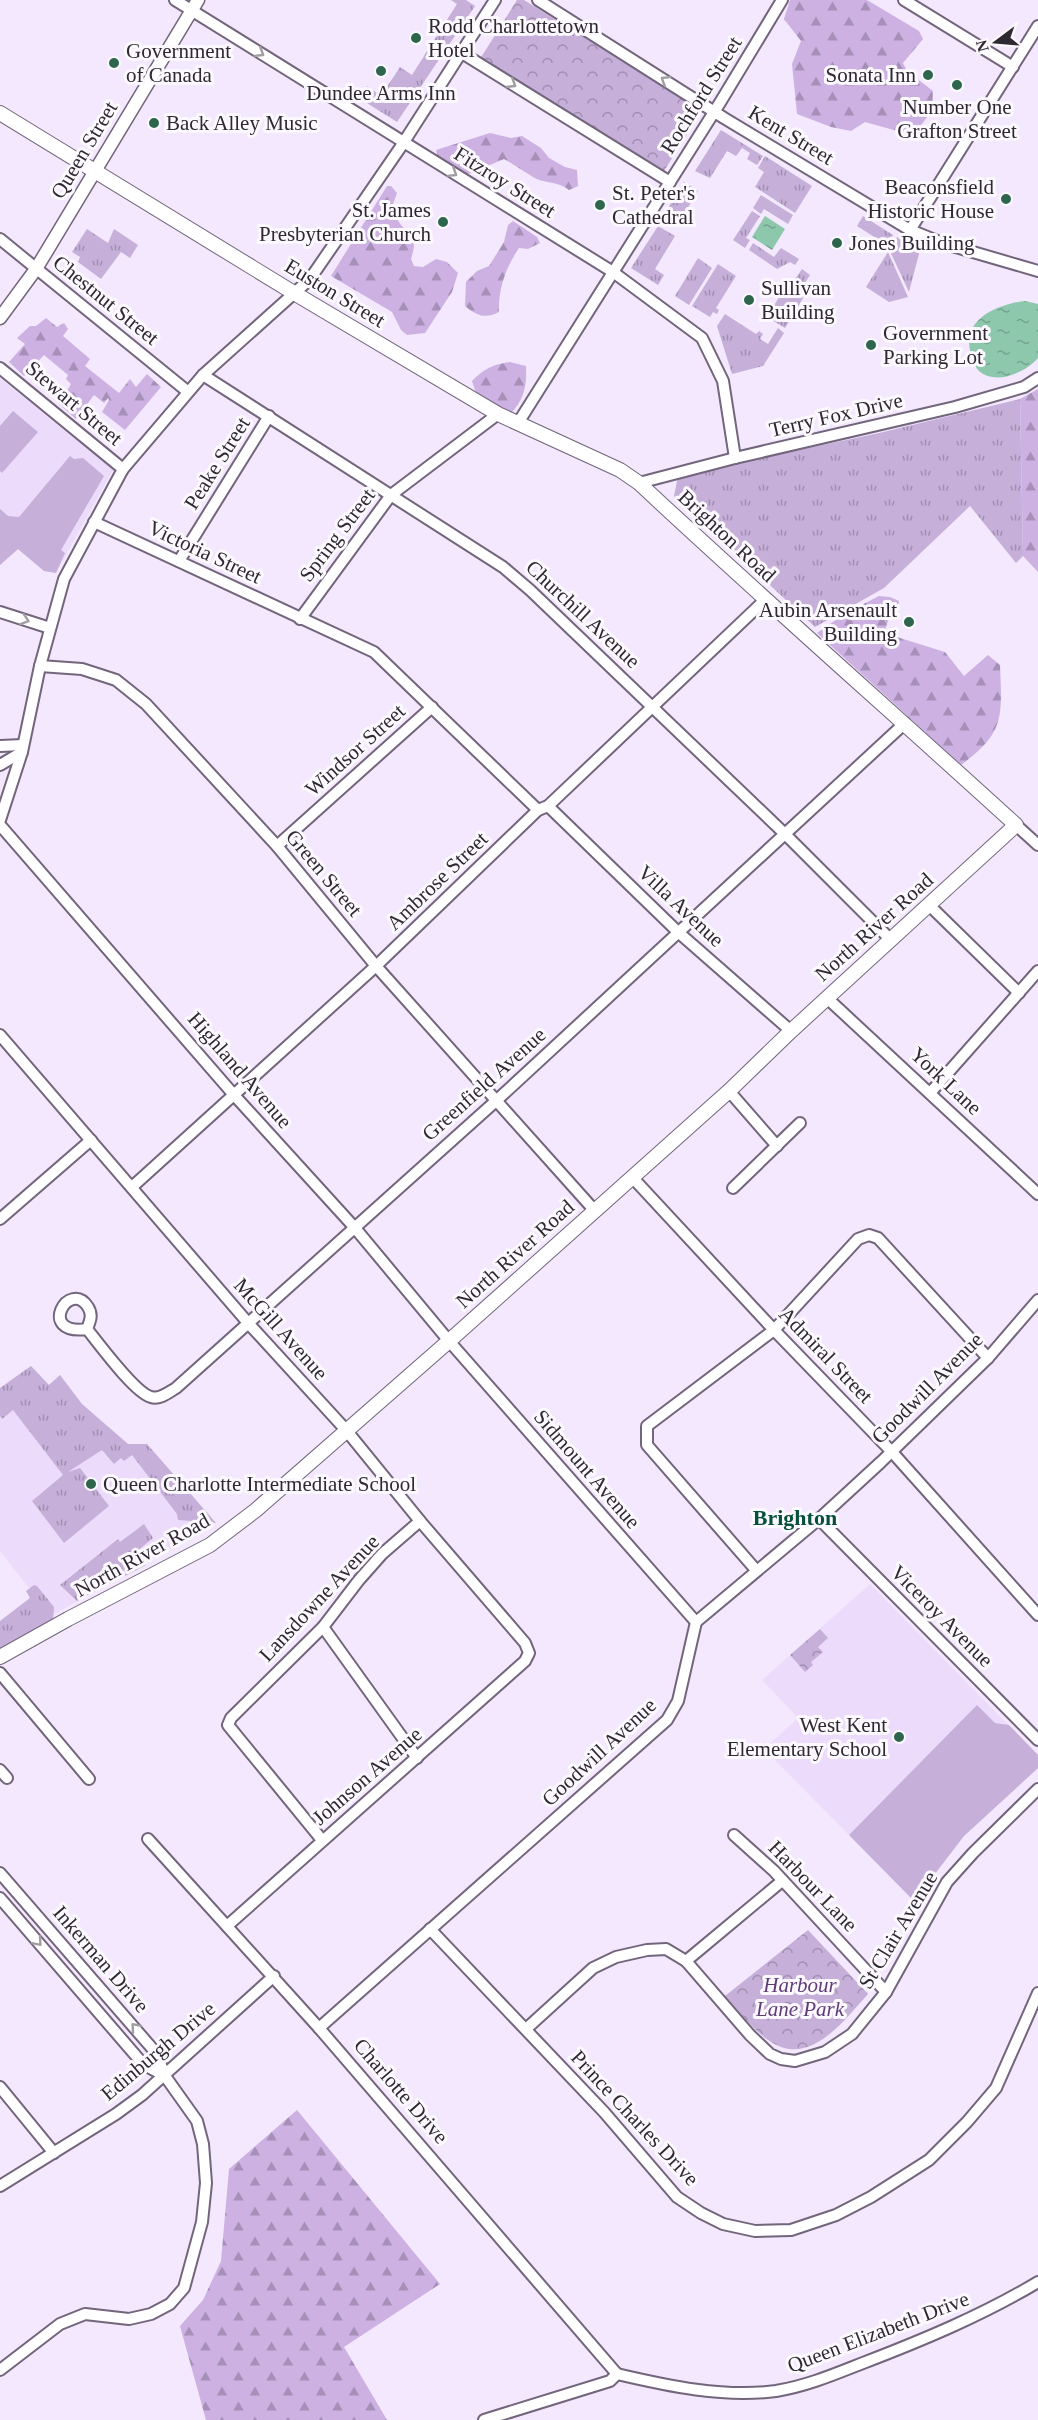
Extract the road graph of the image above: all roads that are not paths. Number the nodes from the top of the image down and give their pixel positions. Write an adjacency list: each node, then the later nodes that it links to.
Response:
1 (175, 0): 6 (street, Fitzroy Street)
2 (495, 0): 8 (street)
3 (538, 0): 10 (street, Kent Street, one-way to 3)
4 (782, 0): 10 (street, Rochford Street)
5 (904, 0): 9 (street)
6 (195, 5): 12 (street, Fitzroy Street, one-way to 12); 13 (street, Queen Street)
7 (1038, 26): 9 (street)
8 (462, 53): 12 (street); 14 (street, one-way to 14)
9 (1013, 67): 15 (street)
10 (714, 111): 14 (street, Rochford Street); 15 (street, Kent Street)
11 (0, 113): 13 (main road, Euston Street)
12 (404, 142): 19 (street, Fitzroy Street, one-way to 19); 20 (street)
13 (93, 172): 17 (street, Queen Street); 20 (main road, Euston Street)
14 (670, 182): 19 (street, Rochford Street)
15 (910, 230): 18 (street, Kent Street)
16 (0, 239): 17 (street, Chestnut Street)
17 (36, 269): 21 (street, Queen Street); 25 (street, Chestnut Street)
18 (1038, 271)
19 (613, 272): 28 (street, Rochford Street); 30 (street, Fitzroy Street)
20 (294, 293): 23 (street); 26 (main road, Euston Street)
21 (0, 318)
22 (0, 368): 31 (street, Stewart Street)
23 (203, 375): 25 (street); 27 (street, Churchill Avenue)
24 (1038, 378): 30 (street, Terry Fox Drive)
25 (187, 391): 31 (street)
26 (498, 414): 28 (main road, Euston Street); 33 (street, Spring Street)
27 (269, 416): 33 (street, Churchill Avenue); 35 (street, Peake Street)
28 (518, 423): 29 (main road, Euston Street)
29 (562, 444): 32 (main road, Brighton Road)
30 (735, 458): 32 (street, Terry Fox Drive)
31 (123, 469): 34 (street)
32 (639, 483): 36 (main road, Brighton Road)
33 (391, 495): 38 (street, Spring Street); 41 (street, Churchill Avenue)
34 (94, 522): 35 (street, Victoria Street); 39 (street)
35 (179, 561): 38 (street, Victoria Street)
36 (765, 600): 41 (street, Ambrose Street); 43 (main road, Brighton Road)
37 (0, 612): 39 (street, one-way to 39)
38 (300, 619): 42 (street, Villa Avenue)
39 (50, 628): 40 (street)
40 (40, 666): 45 (street); 53 (street, Green Street)
41 (654, 706): 47 (street, Ambrose Street); 51 (street, Churchill Avenue)
42 (432, 708): 47 (street, Villa Avenue); 53 (street, Windsor Street)
43 (905, 723): 50 (main road, Brighton Road); 51 (street, Greenfield Avenue)
44 (0, 746): 45 (street)
45 (23, 748): 46 (street); 48 (street)
46 (0, 765)
47 (543, 808): 55 (street, Villa Avenue); 57 (street, Ambrose Street)
48 (0, 820)
49 (0, 825): 65 (street, Highland Avenue)
50 (1016, 825): 52 (street, Brighton Road); 54 (main road, North River Road)
51 (785, 834): 55 (street, Greenfield Avenue); 56 (street, Churchill Avenue)
52 (1038, 845)
53 (277, 846): 57 (street, Green Street)
54 (929, 905): 56 (main road, North River Road); 59 (street)
55 (678, 932): 61 (street, Villa Avenue); 66 (street, Greenfield Avenue)
56 (891, 940): 60 (main road, North River Road)
57 (376, 966): 65 (street, Ambrose Street); 66 (street, Green Street)
58 (1038, 971): 59 (street)
59 (1019, 993): 64 (street)
60 (827, 998): 61 (main road, North River Road); 64 (street, York Lane)
61 (790, 1031): 63 (main road, North River Road)
62 (0, 1035): 68 (street, McGill Avenue)
63 (729, 1091): 69 (street); 70 (main road, North River Road)
64 (930, 1093): 73 (street, York Lane)
65 (234, 1095): 71 (street, Ambrose Street); 76 (street, Highland Avenue)
66 (497, 1100): 74 (street, Green Street); 76 (street, Greenfield Avenue)
67 (800, 1123): 69 (street)
68 (91, 1140): 71 (street, McGill Avenue); 75 (street)
69 (777, 1146): 72 (street)
70 (632, 1177): 74 (main road, North River Road); 80 (street, Admiral Street)
71 (132, 1187): 78 (street, McGill Avenue)
72 (733, 1188)
73 (1038, 1194)
74 (595, 1211): 81 (main road, North River Road)
75 (0, 1219)
76 (355, 1228): 78 (street, Greenfield Avenue); 81 (street, Highland Avenue)
77 (1038, 1300): 82 (street, Goodwill Avenue)
78 (249, 1324): 79 (street, Greenfield Avenue); 83 (street, McGill Avenue)
79 (87, 1329)
80 (774, 1330): 82 (street); 84 (street, Admiral Street); 87 (street)
81 (449, 1341): 83 (main road, North River Road); 89 (street, Sidmount Avenue)
82 (988, 1358): 84 (street, Goodwill Avenue)
83 (346, 1430): 86 (street, McGill Avenue); 92 (main road, North River Road)
84 (892, 1452): 85 (street, Goodwill Avenue); 88 (street, Admiral Street)
85 (819, 1519): 87 (street, Goodwill Avenue); 94 (street, Viceroy Avenue)
86 (420, 1521): 90 (street, Lansdowne Avenue); 91 (street, McGill Avenue)
87 (756, 1570): 89 (street, Goodwill Avenue)
88 (1038, 1615)
89 (696, 1623): 105 (street, Goodwill Avenue)
90 (324, 1627): 95 (street); 100 (street, Lansdowne Avenue)
91 (529, 1653): 95 (street, Johnson Avenue)
92 (0, 1657)
93 (0, 1673): 96 (street)
94 (1038, 1740)
95 (417, 1758): 100 (street, Johnson Avenue)
96 (89, 1779)
97 (1038, 1790): 108 (street, St Clair Avenue)
98 (734, 1835): 102 (street, Harbour Lane)
99 (148, 1839): 104 (street, Charlotte Drive)
100 (322, 1840): 104 (street, Johnson Avenue)
101 (0, 1873): 112 (street, Inkerman Drive, one-way to 101)
102 (782, 1881): 106 (street); 108 (street, Harbour Lane)
103 (0, 1898): 112 (street, Inkerman Drive, one-way to 112)
104 (227, 1926): 107 (street, Charlotte Drive)
105 (429, 1929): 110 (street, Goodwill Avenue); 111 (street, Prince Charles Drive)
106 (686, 1961): 108 (street, St Clair Avenue); 111 (street, St Clair Avenue)
107 (274, 1976): 110 (street, Charlotte Drive); 112 (street, Edinburgh Drive)
108 (886, 1992)
109 (1038, 1993): 111 (street, Prince Charles Drive)
110 (319, 2028): 118 (street, Charlotte Drive)
111 (526, 2029)
112 (165, 2076): 114 (street, Edinburgh Drive); 117 (street, Inkerman Drive)
113 (0, 2087): 114 (street)
114 (54, 2153): 115 (street, Edinburgh Drive)
115 (0, 2186)
116 (1038, 2282): 118 (street, Queen Elizabeth Drive)
117 (0, 2370)
118 (617, 2374): 119 (street)
119 (483, 2420)

